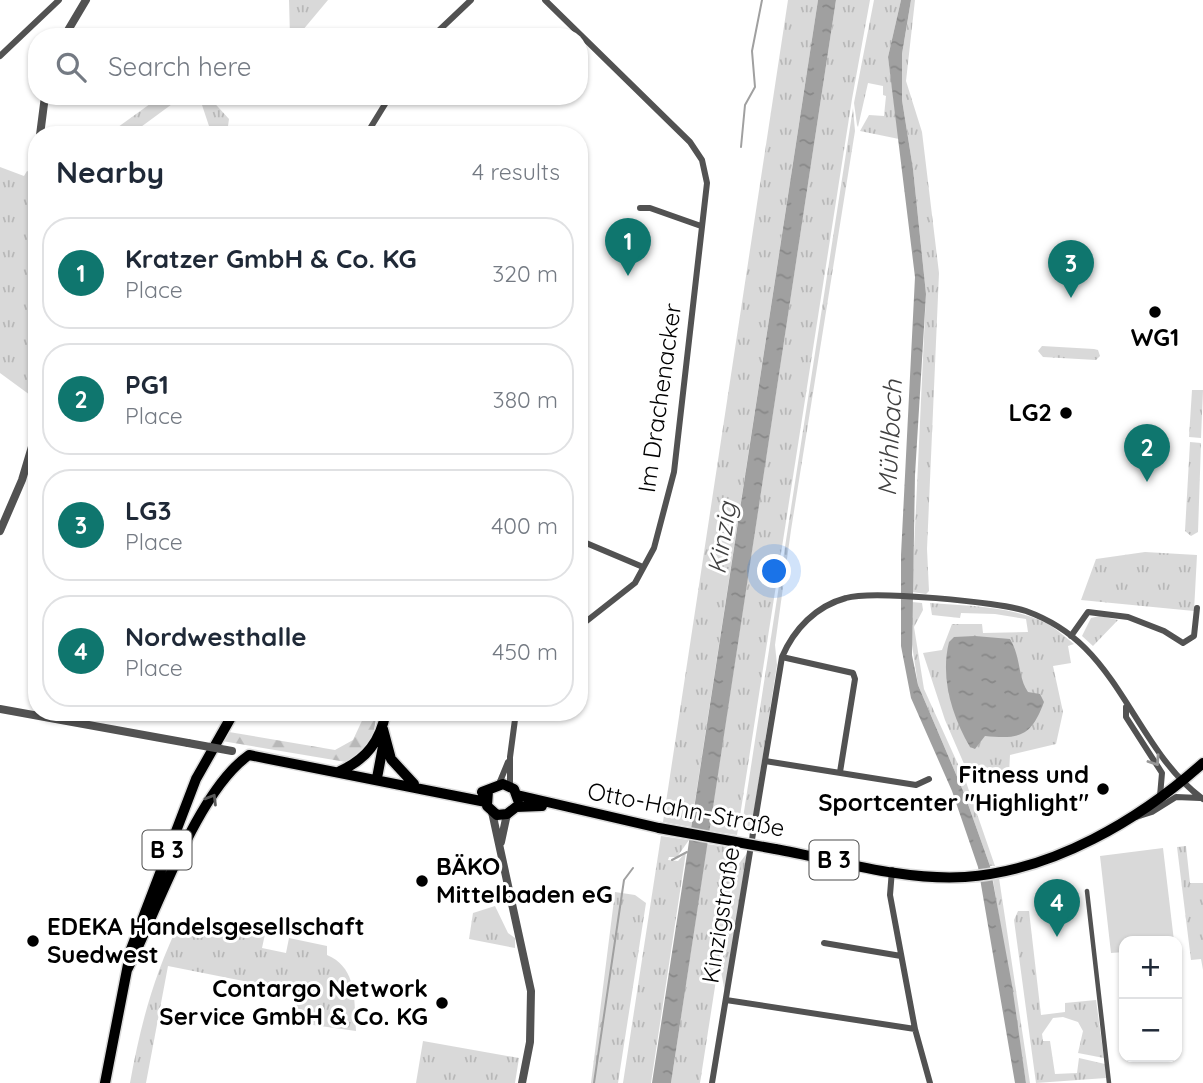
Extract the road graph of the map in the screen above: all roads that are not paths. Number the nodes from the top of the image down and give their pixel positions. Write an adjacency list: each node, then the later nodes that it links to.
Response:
1 (86, 0): 6 (street)
2 (471, 0): 7 (street)
3 (545, 0): 8 (street, Im Drachenacker)
4 (55, 2): 5 (street)
5 (29, 28)
6 (69, 28)
7 (441, 28)
8 (573, 28)
9 (28, 29): 11 (street)
10 (588, 43): 17 (street, Im Drachenacker)
11 (0, 56)
12 (44, 105): 14 (street)
13 (384, 105): 15 (street)
14 (41, 126)
15 (372, 126)
16 (640, 208): 17 (street)
17 (701, 226): 21 (street, Im Drachenacker)
18 (28, 461): 19 (street)
19 (0, 531)
20 (588, 544): 21 (street)
21 (643, 567): 23 (street, Im Drachenacker)
22 (1196, 608): 24 (street)
23 (588, 620)
24 (1071, 636): 25 (street, Kinzigstraße); 26 (street, Kinzigstraße)
25 (782, 657): 37 (street, Kinzigstraße); 40 (street)
26 (1126, 705): 43 (street, Kinzigstraße); 47 (street, one-way to 47)
27 (0, 709): 28 (street, bridge)
28 (28, 714)
29 (66, 721): 35 (street, bridge)
30 (229, 721): 60 (main road, B 3)
31 (384, 721): 33 (main road)
32 (515, 721): 36 (street)
33 (383, 729): 34 (main road); 39 (main road)
34 (384, 740): 41 (main road); 44 (main road)
35 (249, 755): 39 (main road); 60 (main road, B 3, one-way to 35)
36 (510, 757): 45 (street); 45 (street)
37 (765, 761): 40 (street); 61 (street, Kinzigstraße)
38 (1203, 763): 43 (main road, Otto-Hahn-Straße / B 3)
39 (340, 772): 41 (main road)
40 (840, 772): 42 (street)
41 (377, 778): 44 (main road)
42 (929, 779)
43 (1182, 780): 47 (main road, Otto-Hahn-Straße / B 3); 49 (street, Kinzigstraße)
44 (415, 785): 48 (main road)
45 (505, 785): 46 (main road); 48 (main road)
46 (517, 796): 50 (main road, Otto-Hahn-Straße / B 3); 51 (main road)
47 (1160, 796): 54 (main road, Otto-Hahn-Straße / B 3)
48 (487, 797): 52 (main road)
49 (1202, 799): 54 (street)
50 (550, 806): 51 (main road, Otto-Hahn-Straße / B 3); 56 (main road, Otto-Hahn-Straße / B 3, bridge)
51 (516, 807): 53 (main road)
52 (492, 812): 53 (main road); 55 (street)
53 (507, 814): 55 (street)
54 (1126, 821): 56 (main road, Otto-Hahn-Straße / B 3)
55 (501, 845): 64 (street)
56 (892, 870): 59 (street)
57 (1087, 891): 67 (street)
58 (824, 943): 59 (street)
59 (901, 956): 62 (street)
60 (127, 970): 63 (main road, B 3)
61 (726, 1000): 62 (street); 65 (street, Kinzigstraße)
62 (915, 1029): 66 (street)
63 (106, 1083)
64 (522, 1083)
65 (712, 1083)
66 (930, 1083)
67 (1109, 1083)

